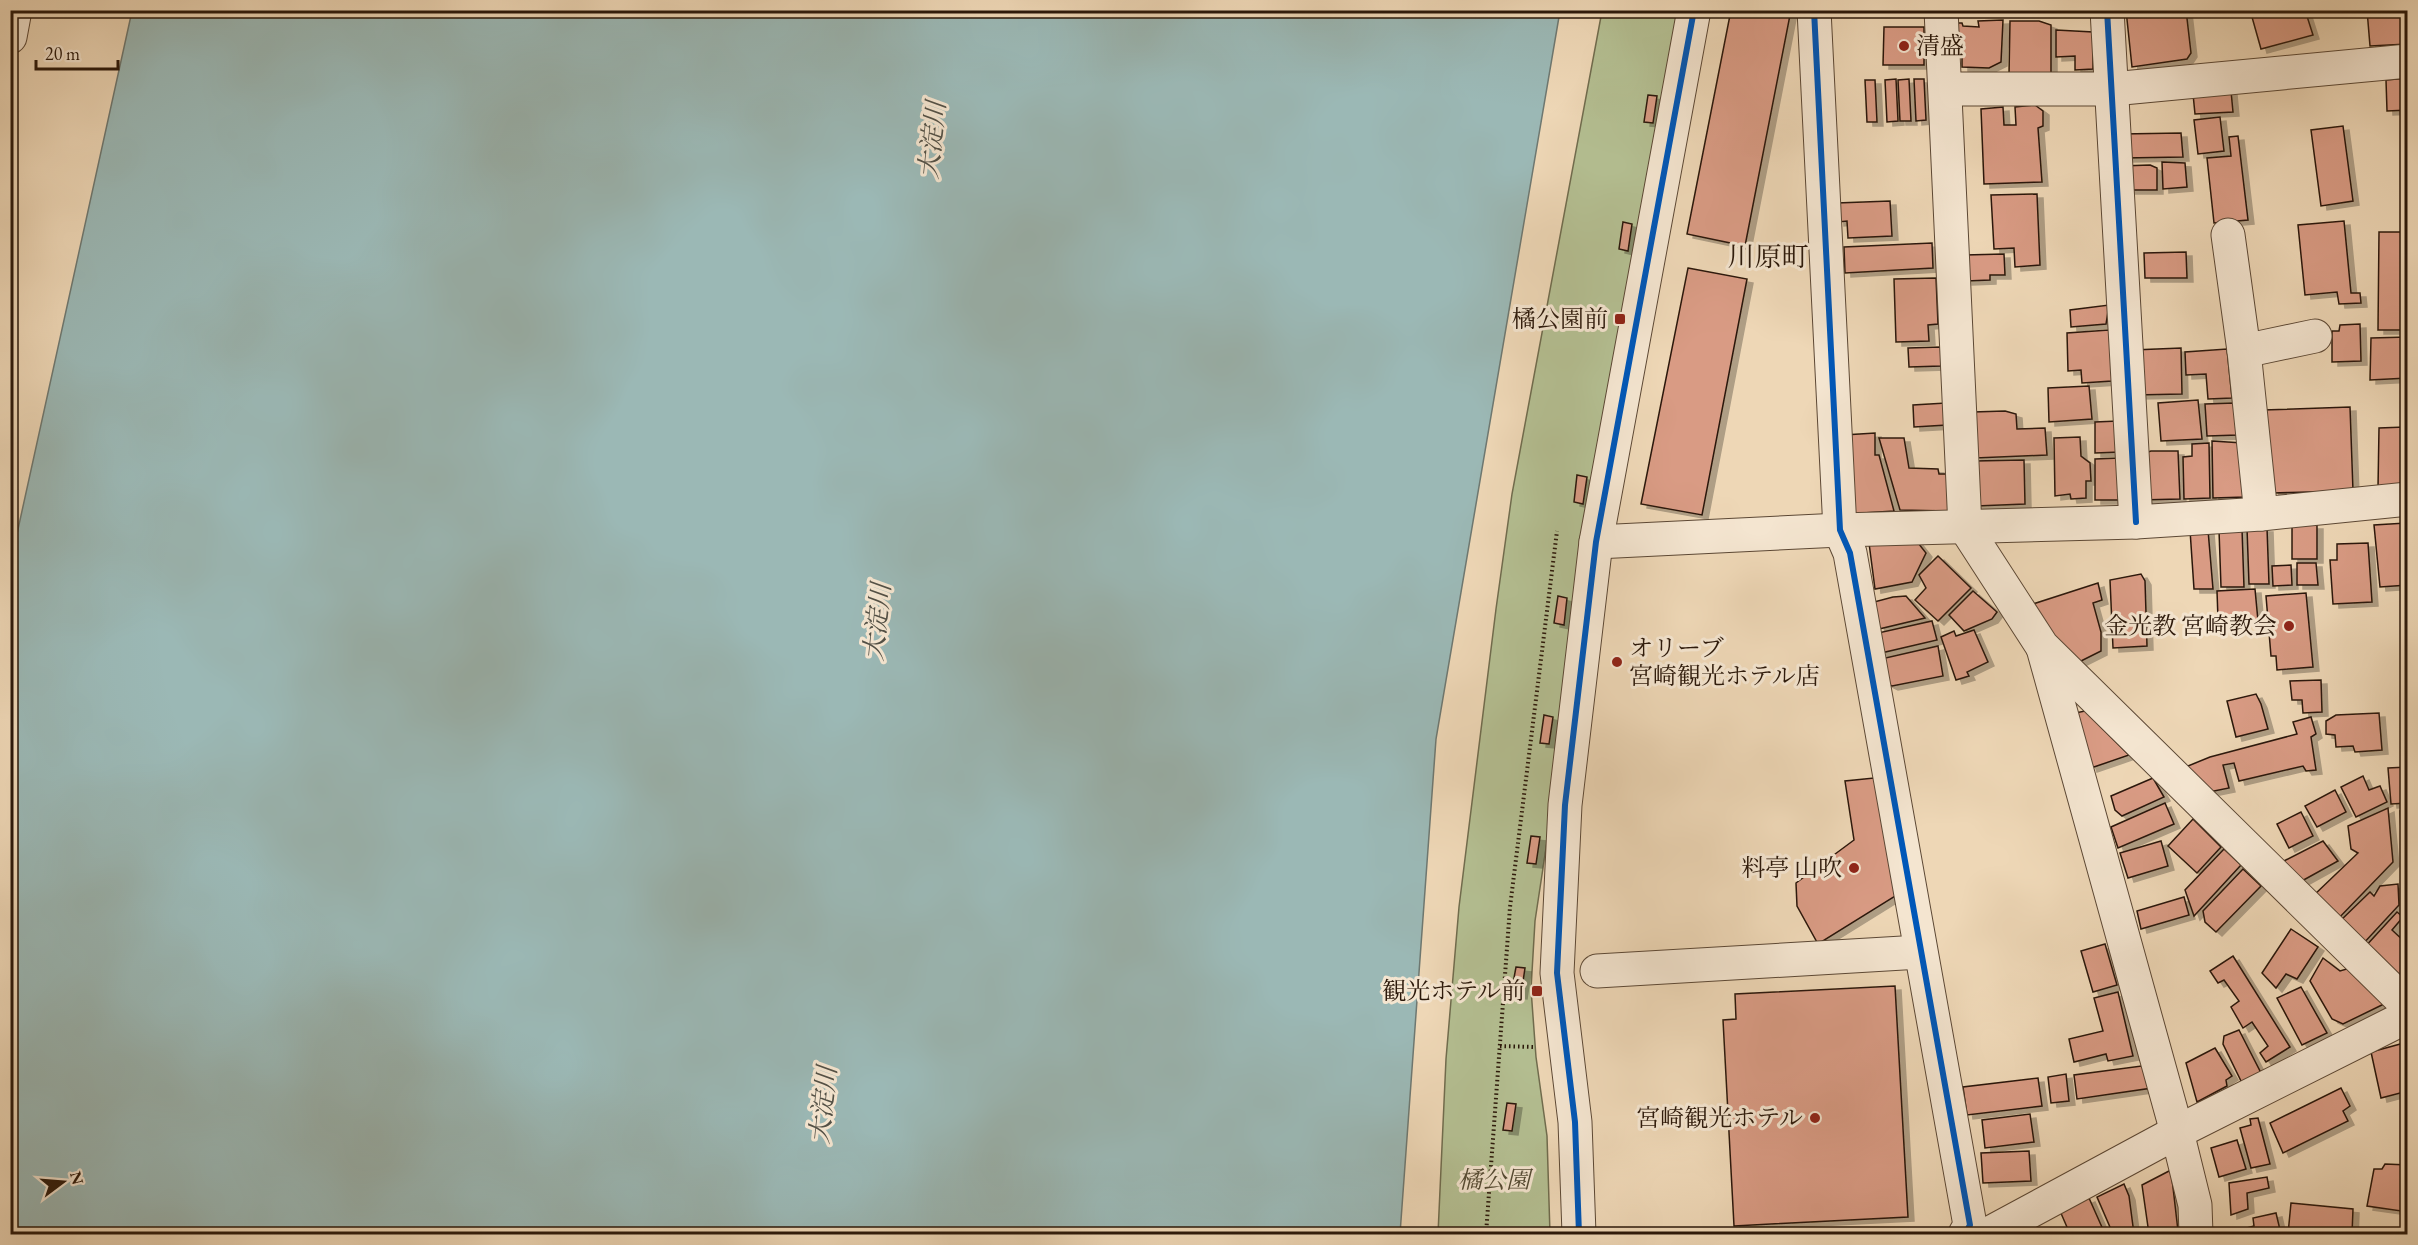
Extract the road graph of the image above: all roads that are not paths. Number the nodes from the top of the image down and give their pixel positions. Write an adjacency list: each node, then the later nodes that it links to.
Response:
1 (15, 10): 6 (street)
2 (1694, 10): 18 (street)
3 (1814, 10): 17 (street)
4 (1941, 10): 8 (street)
5 (2108, 10): 9 (street)
6 (10, 37)
7 (2408, 61): 9 (street)
8 (1946, 89): 9 (street); 16 (street)
9 (2112, 89): 15 (street)
10 (2228, 236): 12 (street)
11 (2314, 336): 12 (street)
12 (2244, 351): 14 (street)
13 (2408, 499): 14 (street)
14 (2261, 514): 15 (street)
15 (2136, 522): 16 (street)
16 (1965, 527): 17 (street); 19 (street)
17 (1840, 530): 18 (street); 20 (street)
18 (1596, 542): 25 (street)
19 (2042, 646): 22 (street); 24 (street)
20 (1920, 952): 21 (street); 26 (street)
21 (1597, 971)
22 (2408, 1006)
23 (2408, 1017): 24 (street)
24 (2177, 1132): 27 (street); 28 (street)
25 (1579, 1234)
26 (1965, 1234)
27 (1988, 1234)
28 (2196, 1234)

